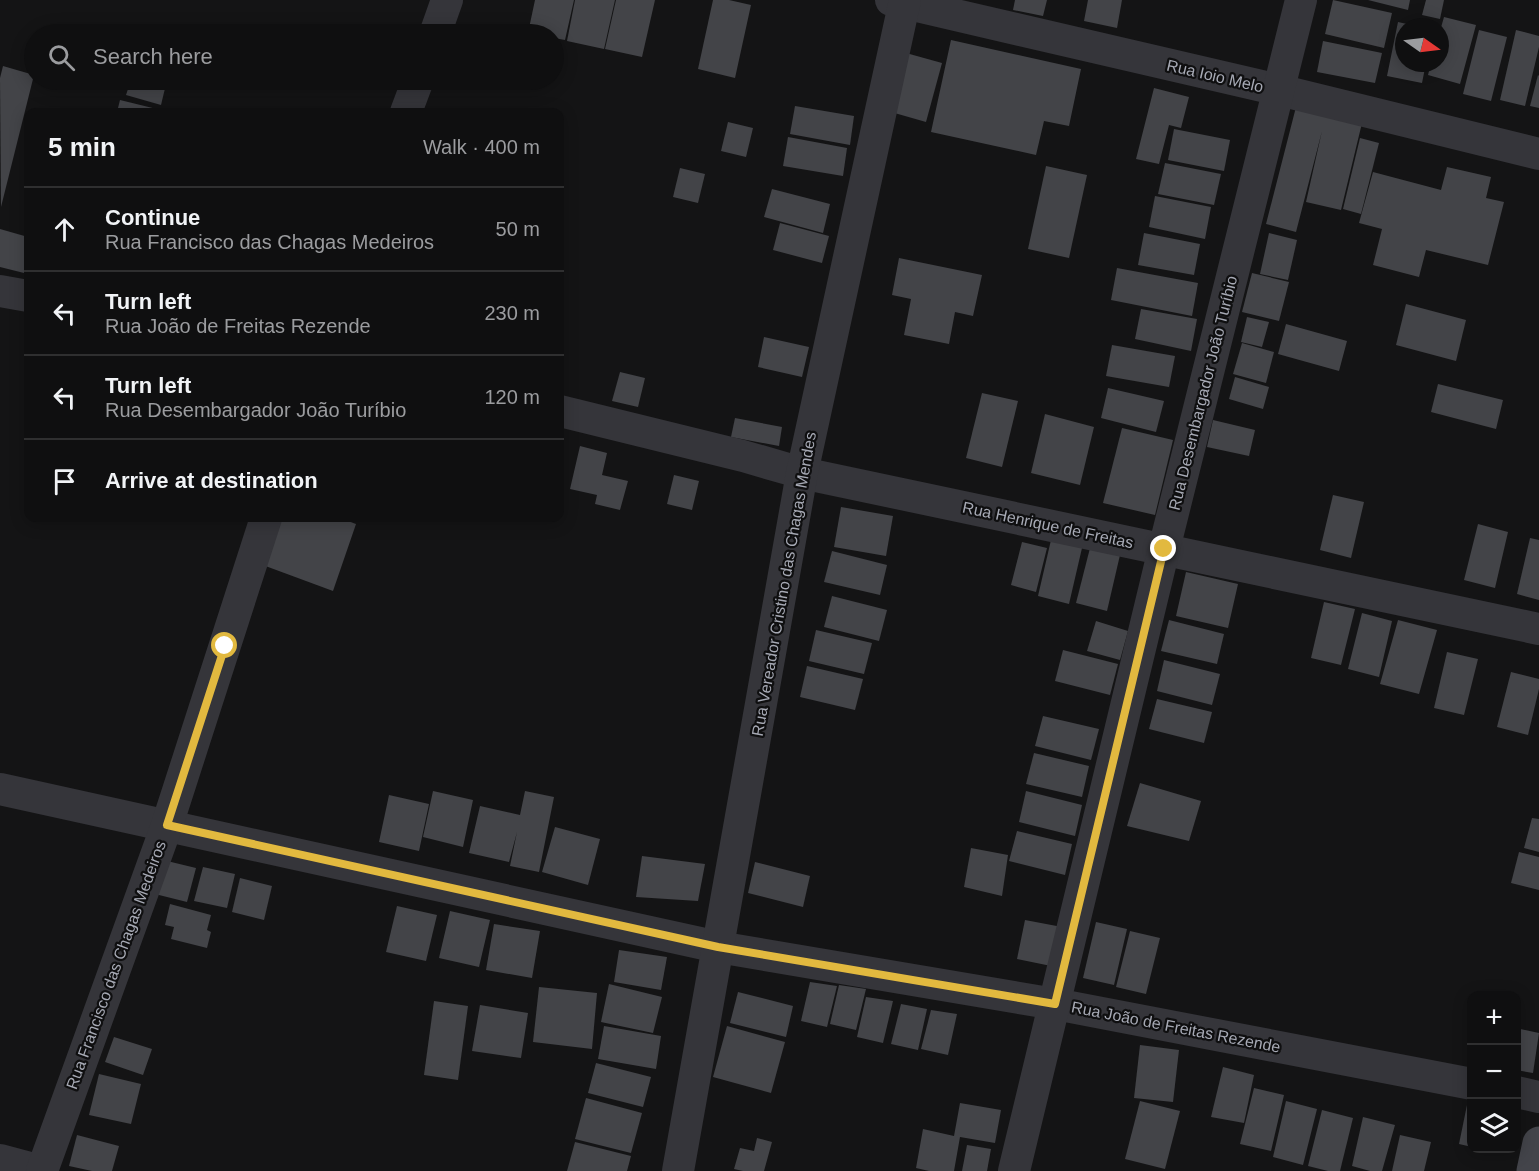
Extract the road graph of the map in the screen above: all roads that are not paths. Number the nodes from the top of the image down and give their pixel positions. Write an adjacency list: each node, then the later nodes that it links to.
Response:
1 (447, 0): 4 (street)
2 (1301, 0): 6 (street, Rua Desembargador João Turíbio)
3 (900, 1): 6 (street, Rua Ioio Melo); 12 (street, Rua Vereador Cristino das Chagas Mendes)
4 (439, 24)
5 (414, 90): 7 (street)
6 (1279, 90): 8 (street, Rua Ioio Melo); 14 (street, Rua Desembargador João Turíbio)
7 (408, 108)
8 (1539, 154)
9 (0, 291): 10 (street)
10 (24, 295)
11 (564, 412): 12 (street, Rua Henrique de Freitas)
12 (802, 473): 14 (street, Rua Henrique de Freitas); 18 (street, Rua Vereador Cristino das Chagas Mendes)
13 (265, 522): 17 (street, Rua Francisco das Chagas Medeiros)
14 (1164, 549): 15 (street, Rua Henrique de Freitas); 19 (street, Rua Desembargador João Turíbio)
15 (1539, 629)
16 (0, 789): 17 (street, Rua João de Freitas Rezende)
17 (167, 825): 18 (street, Rua João de Freitas Rezende); 25 (street, Rua Francisco das Chagas Medeiros)
18 (718, 947): 19 (street, Rua João de Freitas Rezende); 26 (street, Rua Vereador Cristino das Chagas Mendes)
19 (1055, 1004): 20 (street, Rua João de Freitas Rezende); 27 (street, Rua Desembargador João Turíbio)
20 (1467, 1083)
21 (1521, 1093): 22 (street)
22 (1539, 1097)
23 (1539, 1143): 28 (street)
24 (0, 1160): 25 (street)
25 (41, 1171)
26 (678, 1171)
27 (1014, 1171)
28 (1533, 1171)

